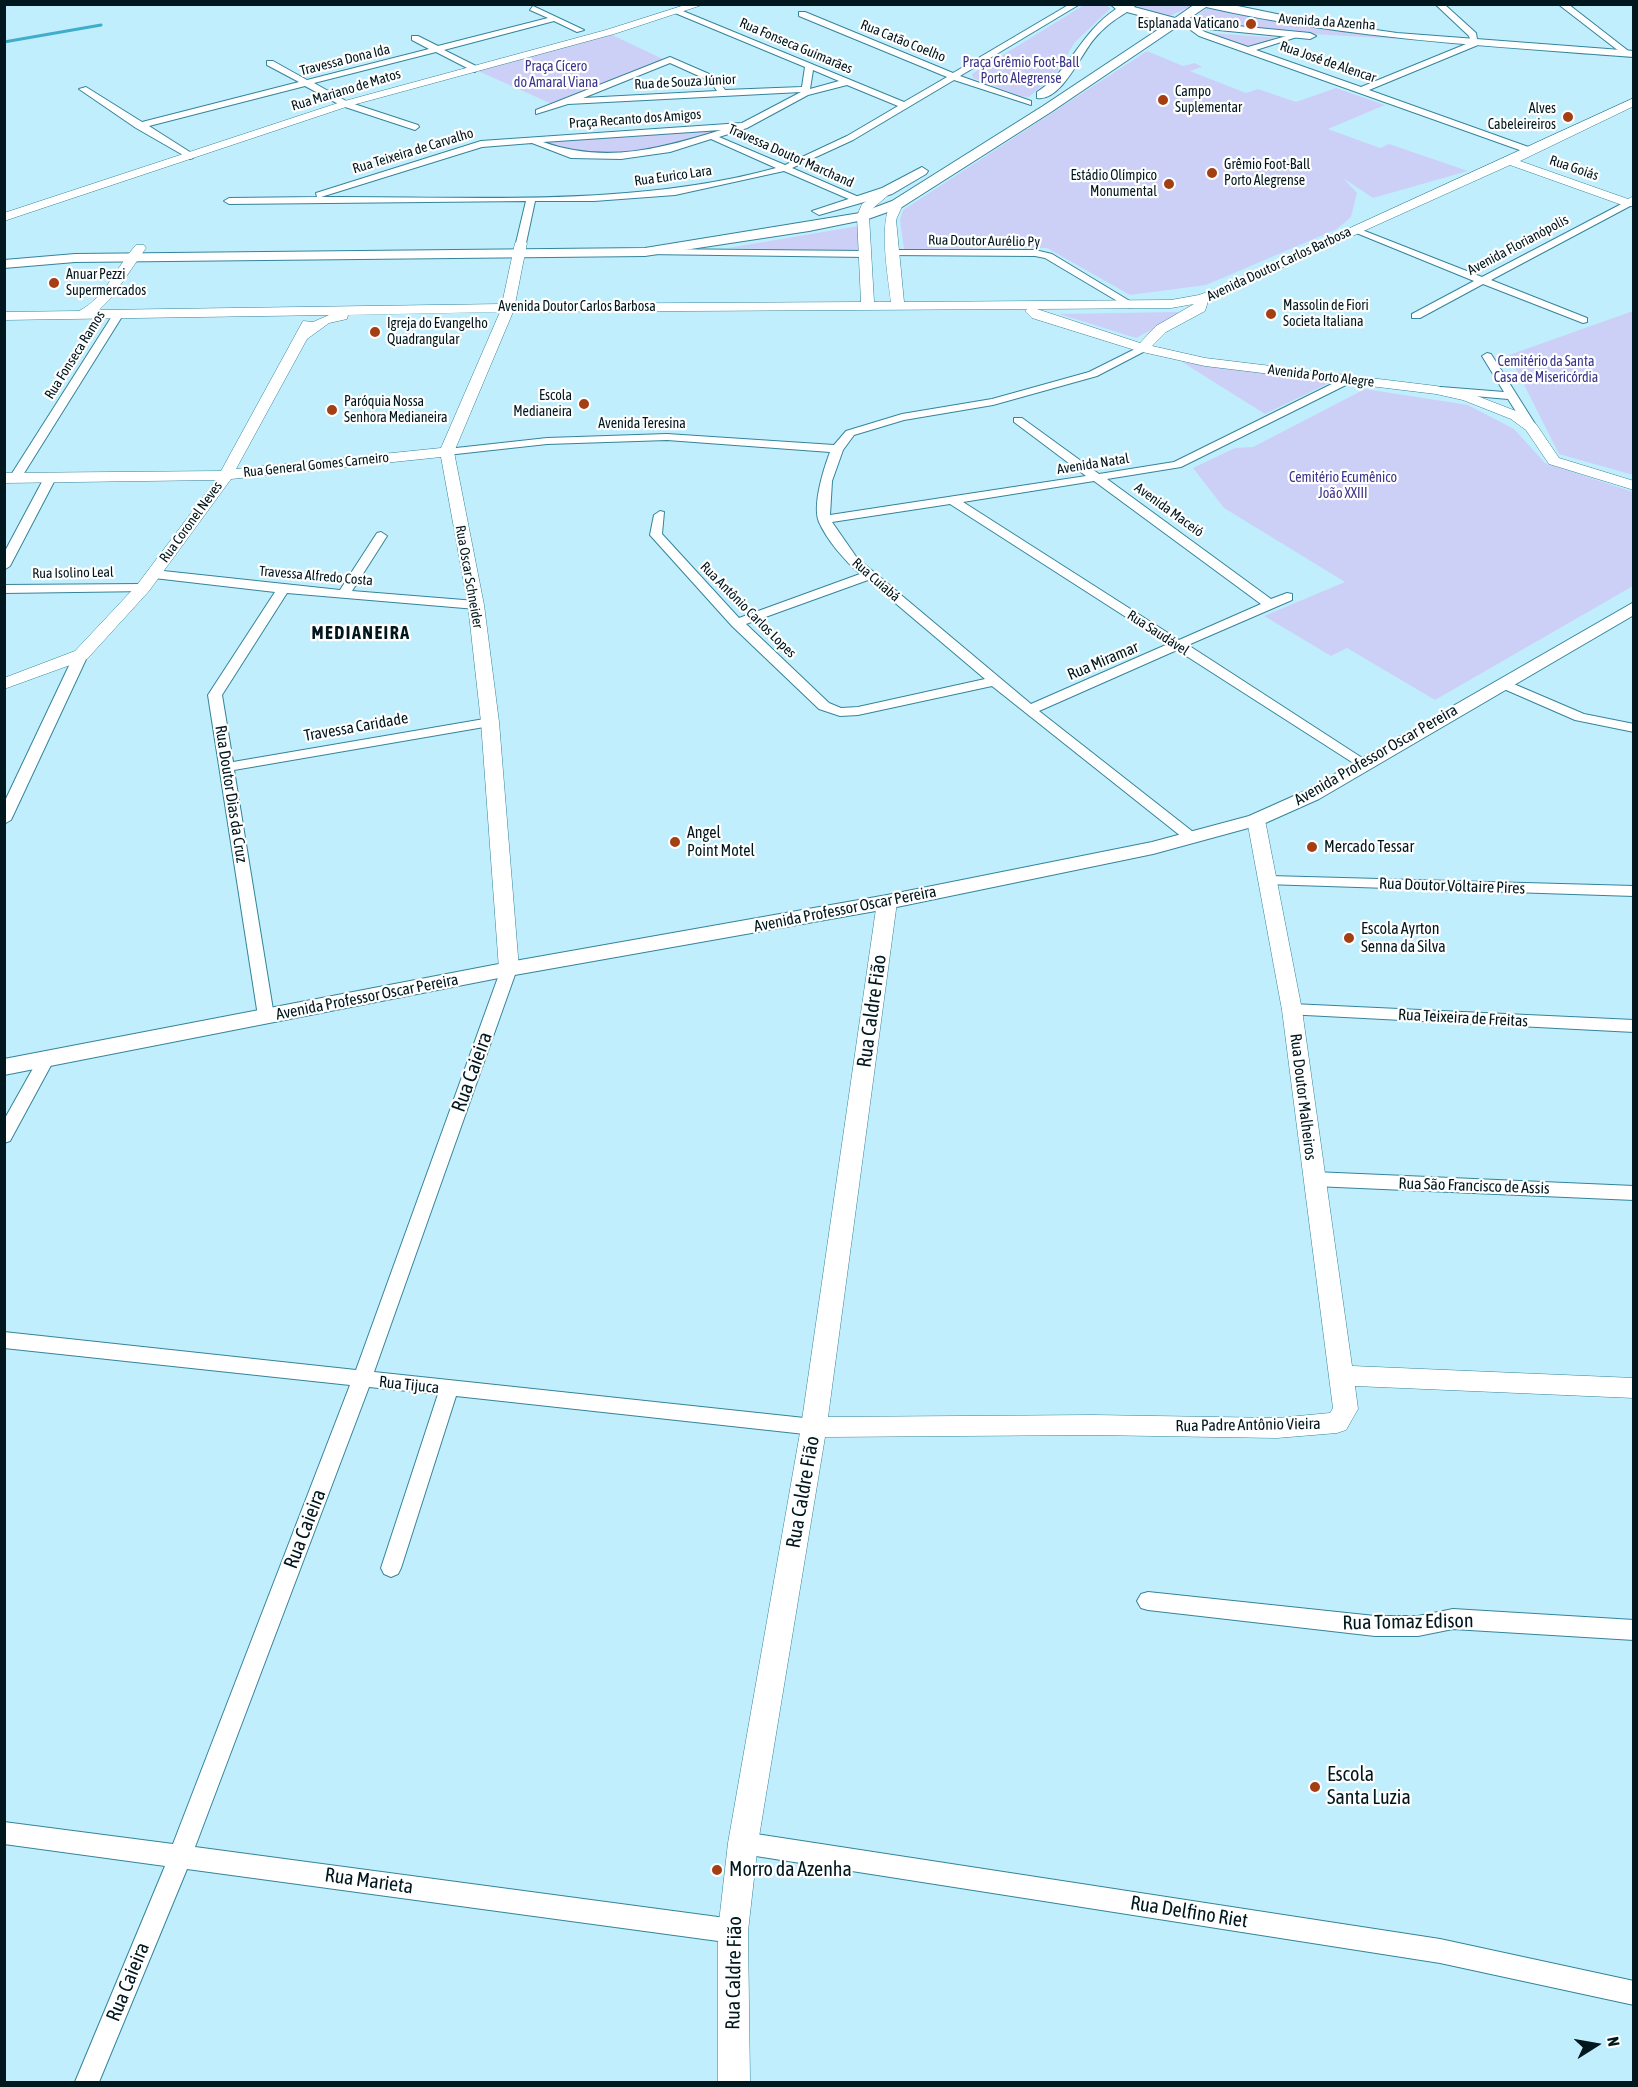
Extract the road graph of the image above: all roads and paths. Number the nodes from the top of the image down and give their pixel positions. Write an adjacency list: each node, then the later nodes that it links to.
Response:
1 (700, 4): 9 (street, Rua Mariano de Matos)
2 (1076, 4): 23 (street, Rua Eurico Lara)
3 (1203, 4): 12 (main road)
4 (1209, 4): 16 (main road, Avenida da Azenha)
5 (1439, 4): 16 (street)
6 (1562, 4): 19 (street)
7 (1123, 6): 12 (main road, Rua José de Alencar); 32 (main road)
8 (533, 8): 11 (street)
9 (678, 11): 21 (street, Rua Fonseca Guimarães); 22 (street, Rua Mariano de Matos)
10 (802, 14): 23 (street, Rua Catão Coelho)
11 (557, 18): 13 (street); 17 (street, Travessa Dona Ida)
12 (1182, 23): 14 (main road, Avenida da Azenha); 18 (street, Rua José de Alencar); 53 (main road)
13 (580, 30)
14 (1294, 35): 16 (main road, Avenida da Azenha); 18 (street)
15 (415, 38): 17 (street)
16 (1469, 43): 19 (main road, Avenida da Azenha); 27 (street)
17 (438, 50): 22 (street); 25 (street, Travessa Dona Ida)
18 (1248, 50): 27 (street, Rua José de Alencar)
19 (1631, 53)
20 (270, 63): 25 (street)
21 (809, 66): 24 (street, Rua Fonseca Guimarães); 28 (street)
22 (475, 69): 33 (street, Rua Mariano de Matos)
23 (954, 77): 32 (street, Rua Catão Coelho); 34 (street, Rua Eurico Lara)
24 (847, 82): 28 (street, Rua Teixeira de Carvalho); 34 (street, Rua Fonseca Guimarães)
25 (306, 83): 33 (street); 37 (street, Travessa Dona Ida)
26 (83, 89): 37 (street)
27 (1362, 90): 42 (street, Rua José de Alencar)
28 (805, 91): 29 (street, Rua de Souza Júnior); 38 (street, Rua Teixeira de Carvalho)
29 (723, 94): 30 (street, Rua de Souza Júnior); 30 (street)
30 (566, 101): 35 (street)
31 (1634, 101): 42 (street, Avenida Doutor Carlos Barbosa)
32 (1028, 103): 36 (main road)
33 (345, 104): 39 (street); 43 (street, Rua Mariano de Matos)
34 (905, 106): 46 (street, Rua Eurico Lara)
35 (539, 112)
36 (1009, 115)
37 (139, 126): 43 (street)
38 (744, 126): 40 (street, Rua Teixeira de Carvalho); 41 (street, Praça Recanto dos Amigos)
39 (415, 127)
40 (713, 137): 41 (street, Rua Teixeira de Carvalho); 46 (street, Travessa Doutor Marchand)
41 (526, 140): 49 (street, Rua Teixeira de Carvalho)
42 (1530, 151): 44 (street, Avenida Doutor Carlos Barbosa)
43 (190, 156): 55 (street, Rua Mariano de Matos)
44 (1510, 161): 52 (street, Rua Goiás); 56 (street, Avenida Doutor Carlos Barbosa)
45 (933, 165): 47 (main road)
46 (785, 168): 48 (street, Rua Eurico Lara); 50 (street, Travessa Doutor Marchand)
47 (887, 191): 50 (main road); 54 (street)
48 (531, 199): 49 (street, Rua Eurico Lara); 57 (street)
49 (305, 200): 51 (street, Rua Eurico Lara)
50 (858, 200): 57 (main road)
51 (229, 201)
52 (1631, 201): 64 (street, Avenida Florianópolis)
53 (897, 204): 54 (main road); 60 (street)
54 (863, 216): 58 (main road); 62 (street)
55 (4, 217)
56 (1354, 230): 64 (street); 65 (street, Avenida Doutor Carlos Barbosa)
57 (520, 248): 58 (main road); 59 (main road); 72 (street)
58 (645, 252): 62 (street)
59 (142, 253): 61 (main road); 63 (main road); 66 (street, Rua Fonseca Ramos); 73 (street, Rua Fonseca Ramos)
60 (892, 253): 68 (street, Rua Doutor Aurélio Py); 70 (street)
61 (4, 254)
62 (865, 254): 67 (street)
63 (4, 264)
64 (1484, 280): 75 (street, Avenida Florianópolis); 76 (street)
65 (1202, 299): 68 (street, Avenida Doutor Carlos Barbosa); 77 (street)
66 (120, 305): 71 (street, Avenida Doutor Carlos Barbosa); 73 (street, Avenida Doutor Carlos Barbosa); 90 (street, Rua Fonseca Ramos)
67 (868, 305): 70 (street, Avenida Doutor Carlos Barbosa); 72 (street, Avenida Doutor Carlos Barbosa)
68 (1133, 306): 69 (street, Avenida Doutor Carlos Barbosa)
69 (1027, 307): 70 (street, Avenida Doutor Carlos Barbosa); 79 (street, Avenida Porto Alegre)
70 (898, 308): 72 (street, Avenida Doutor Carlos Barbosa)
71 (327, 311): 72 (street, Avenida Doutor Carlos Barbosa); 78 (street, Rua Coronel Neves)
72 (507, 311): 78 (street, Avenida Doutor Carlos Barbosa); 88 (street)
73 (81, 315): 74 (street, Avenida Doutor Carlos Barbosa)
74 (4, 316)
75 (1416, 316)
76 (1583, 320)
77 (1161, 329): 79 (street); 81 (street, Avenida Porto Alegre)
78 (302, 336): 89 (street, Rua Coronel Neves)
79 (1143, 348): 81 (street, Avenida Porto Alegre); 87 (street)
80 (1488, 356): 84 (street)
81 (1205, 362): 82 (street, Avenida Porto Alegre)
82 (1350, 379): 83 (street, Avenida Porto Alegre); 92 (street, Avenida Natal)
83 (1436, 390): 84 (street, Avenida Porto Alegre); 86 (street, Avenida Porto Alegre)
84 (1512, 396): 86 (street)
85 (1018, 420): 92 (street, Avenida Maceió)
86 (1531, 427): 93 (street, Avenida Porto Alegre)
87 (837, 449): 88 (street, Avenida Teresina); 96 (street)
88 (447, 452): 89 (street, Rua General Gomes Carneiro); 106 (street, Rua Oscar Schneider)
89 (225, 475): 91 (street, Rua General Gomes Carneiro); 99 (street, Rua Coronel Neves)
90 (10, 478): 91 (street, Rua General Gomes Carneiro)
91 (50, 478): 98 (street)
92 (1099, 478): 94 (street, Avenida Natal); 107 (street, Avenida Maceió)
93 (1634, 486)
94 (953, 501): 96 (street, Avenida Natal); 110 (street, Rua Saudável)
95 (660, 515): 109 (street, Rua Antônio Carlos Lopes)
96 (824, 520): 100 (street, Rua Cuiabá)
97 (381, 536): 104 (street)
98 (4, 566)
99 (154, 574): 101 (street, Rua Coronel Neves); 103 (street, Travessa Alfredo Costa)
100 (869, 575): 109 (street); 112 (street, Rua Cuiabá)
101 (142, 588): 102 (street, Rua Isolino Leal); 111 (street, Rua Coronel Neves)
102 (4, 589)
103 (283, 590): 104 (street, Travessa Alfredo Costa); 119 (street, Rua Doutor Dias da Cruz)
104 (344, 594): 106 (street, Travessa Alfredo Costa)
105 (1287, 597): 107 (street, Rua Miramar)
106 (476, 605): 116 (street, Rua Oscar Schneider)
107 (1271, 605): 110 (street, Rua Miramar)
108 (1634, 607): 113 (main road, Avenida Professor Oscar Pereira)
109 (737, 623): 112 (street, Rua Antônio Carlos Lopes)
110 (1179, 646): 115 (street, Rua Miramar); 118 (street, Rua Saudável)
111 (81, 655): 114 (street, Rua Coronel Neves); 120 (street)
112 (995, 681): 115 (street, Rua Cuiabá)
113 (1502, 683): 117 (street); 118 (main road, Avenida Professor Oscar Pereira)
114 (4, 684)
115 (1029, 710): 122 (street, Rua Cuiabá)
116 (490, 722): 119 (street, Travessa Caridade); 126 (street, Rua Oscar Schneider)
117 (1634, 728)
118 (1363, 764): 121 (main road, Avenida Professor Oscar Pereira)
119 (227, 767): 128 (street, Rua Doutor Dias da Cruz)
120 (4, 820)
121 (1256, 820): 122 (main road, Avenida Professor Oscar Pereira); 123 (street, Rua Doutor Malheiros)
122 (1192, 838): 125 (main road, Avenida Professor Oscar Pereira)
123 (1270, 881): 124 (street, Rua Doutor Voltaire Pires); 127 (street, Rua Doutor Malheiros)
124 (1634, 891)
125 (887, 902): 126 (main road, Avenida Professor Oscar Pereira); 140 (street, Rua Caldre Fião)
126 (509, 969): 128 (main road, Avenida Professor Oscar Pereira); 137 (street, Rua Caieira)
127 (1292, 1010): 129 (street, Rua Teixeira de Freitas); 133 (street, Rua Doutor Malheiros)
128 (266, 1016): 130 (main road, Avenida Professor Oscar Pereira)
129 (1634, 1026)
130 (47, 1058): 131 (main road, Avenida Professor Oscar Pereira); 132 (street)
131 (4, 1067)
132 (4, 1137)
133 (1314, 1179): 134 (street, Rua São Francisco de Assis); 136 (street, Rua Doutor Malheiros)
134 (1634, 1192)
135 (4, 1340): 137 (street, Rua Tijuca)
136 (1340, 1375): 138 (street); 140 (street, Rua Padre Antônio Vieira)
137 (362, 1380): 139 (street, Rua Tijuca); 146 (street, Rua Caieira)
138 (1634, 1388)
139 (449, 1389): 140 (street, Rua Tijuca); 141 (street)
140 (814, 1427): 145 (street, Rua Caldre Fião)
141 (391, 1568)
142 (1148, 1601): 143 (street, Rua Tomaz Edison)
143 (1634, 1630)
144 (4, 1833): 146 (street, Rua Marieta)
145 (743, 1843): 147 (street, Rua Caldre Fião); 148 (street, Rua Delfino Riet)
146 (181, 1855): 147 (street, Rua Marieta); 149 (street, Rua Caieira)
147 (733, 1931): 150 (street, Rua Caldre Fião)
148 (1634, 1993)
149 (87, 2082)
150 (734, 2082)

